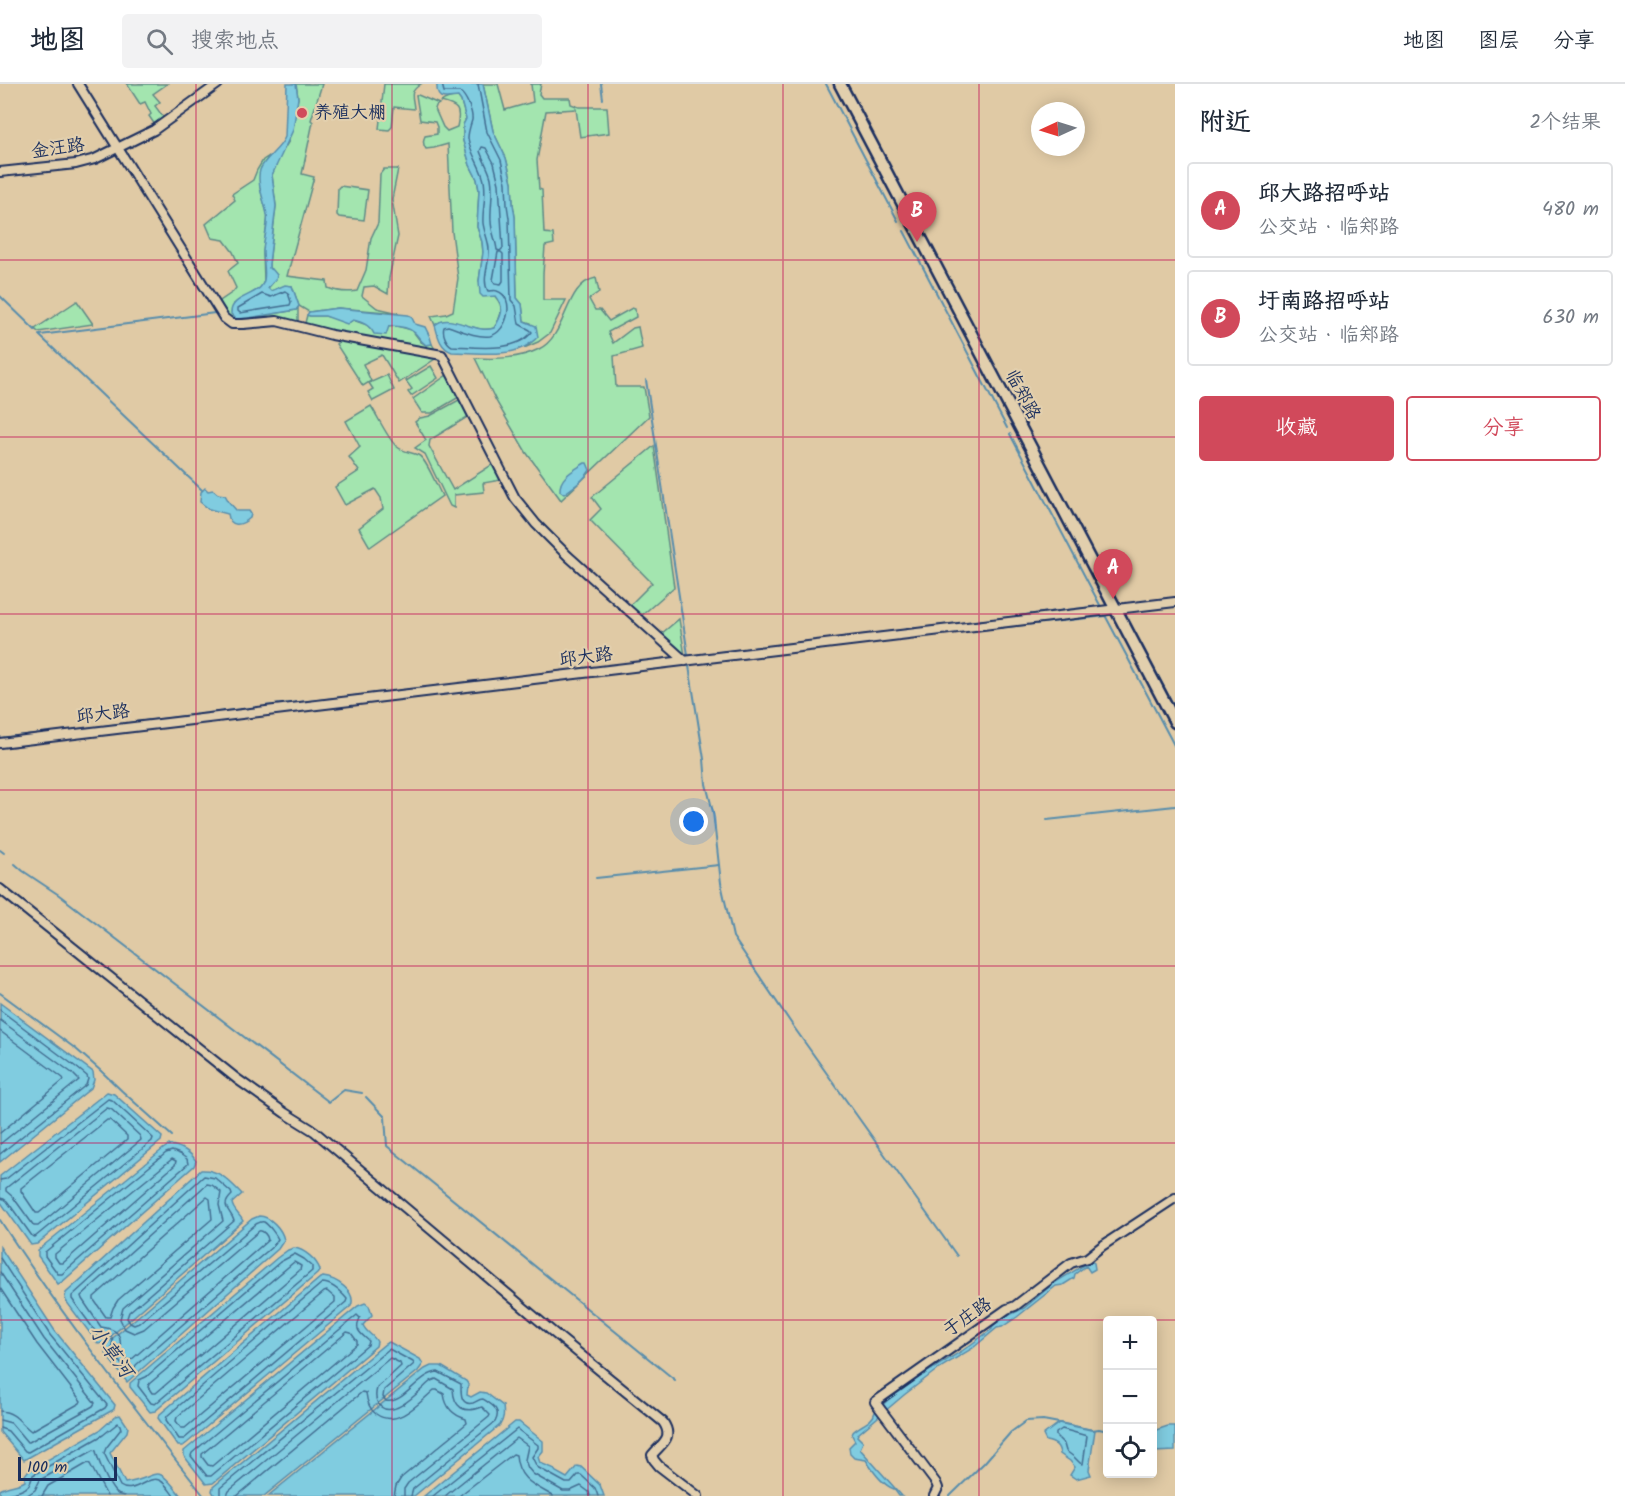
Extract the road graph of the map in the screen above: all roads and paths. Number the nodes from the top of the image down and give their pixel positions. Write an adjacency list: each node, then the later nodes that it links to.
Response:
1 (78, 84): 4 (street, 金汪路)
2 (218, 84): 4 (street, 金汪路)
3 (840, 84): 7 (main road, 临郑路)
4 (118, 148): 5 (street, 金汪路); 8 (street)
5 (0, 171)
6 (1175, 602): 7 (street, 邱大路)
7 (1115, 610): 8 (street, 邱大路); 9 (main road, 临郑路)
8 (685, 661): 10 (street, 邱大路)
9 (1175, 722)
10 (0, 743)
11 (0, 889): 13 (street)
12 (1175, 1198): 14 (street, 于庄路)
13 (698, 1496)
14 (934, 1496)

